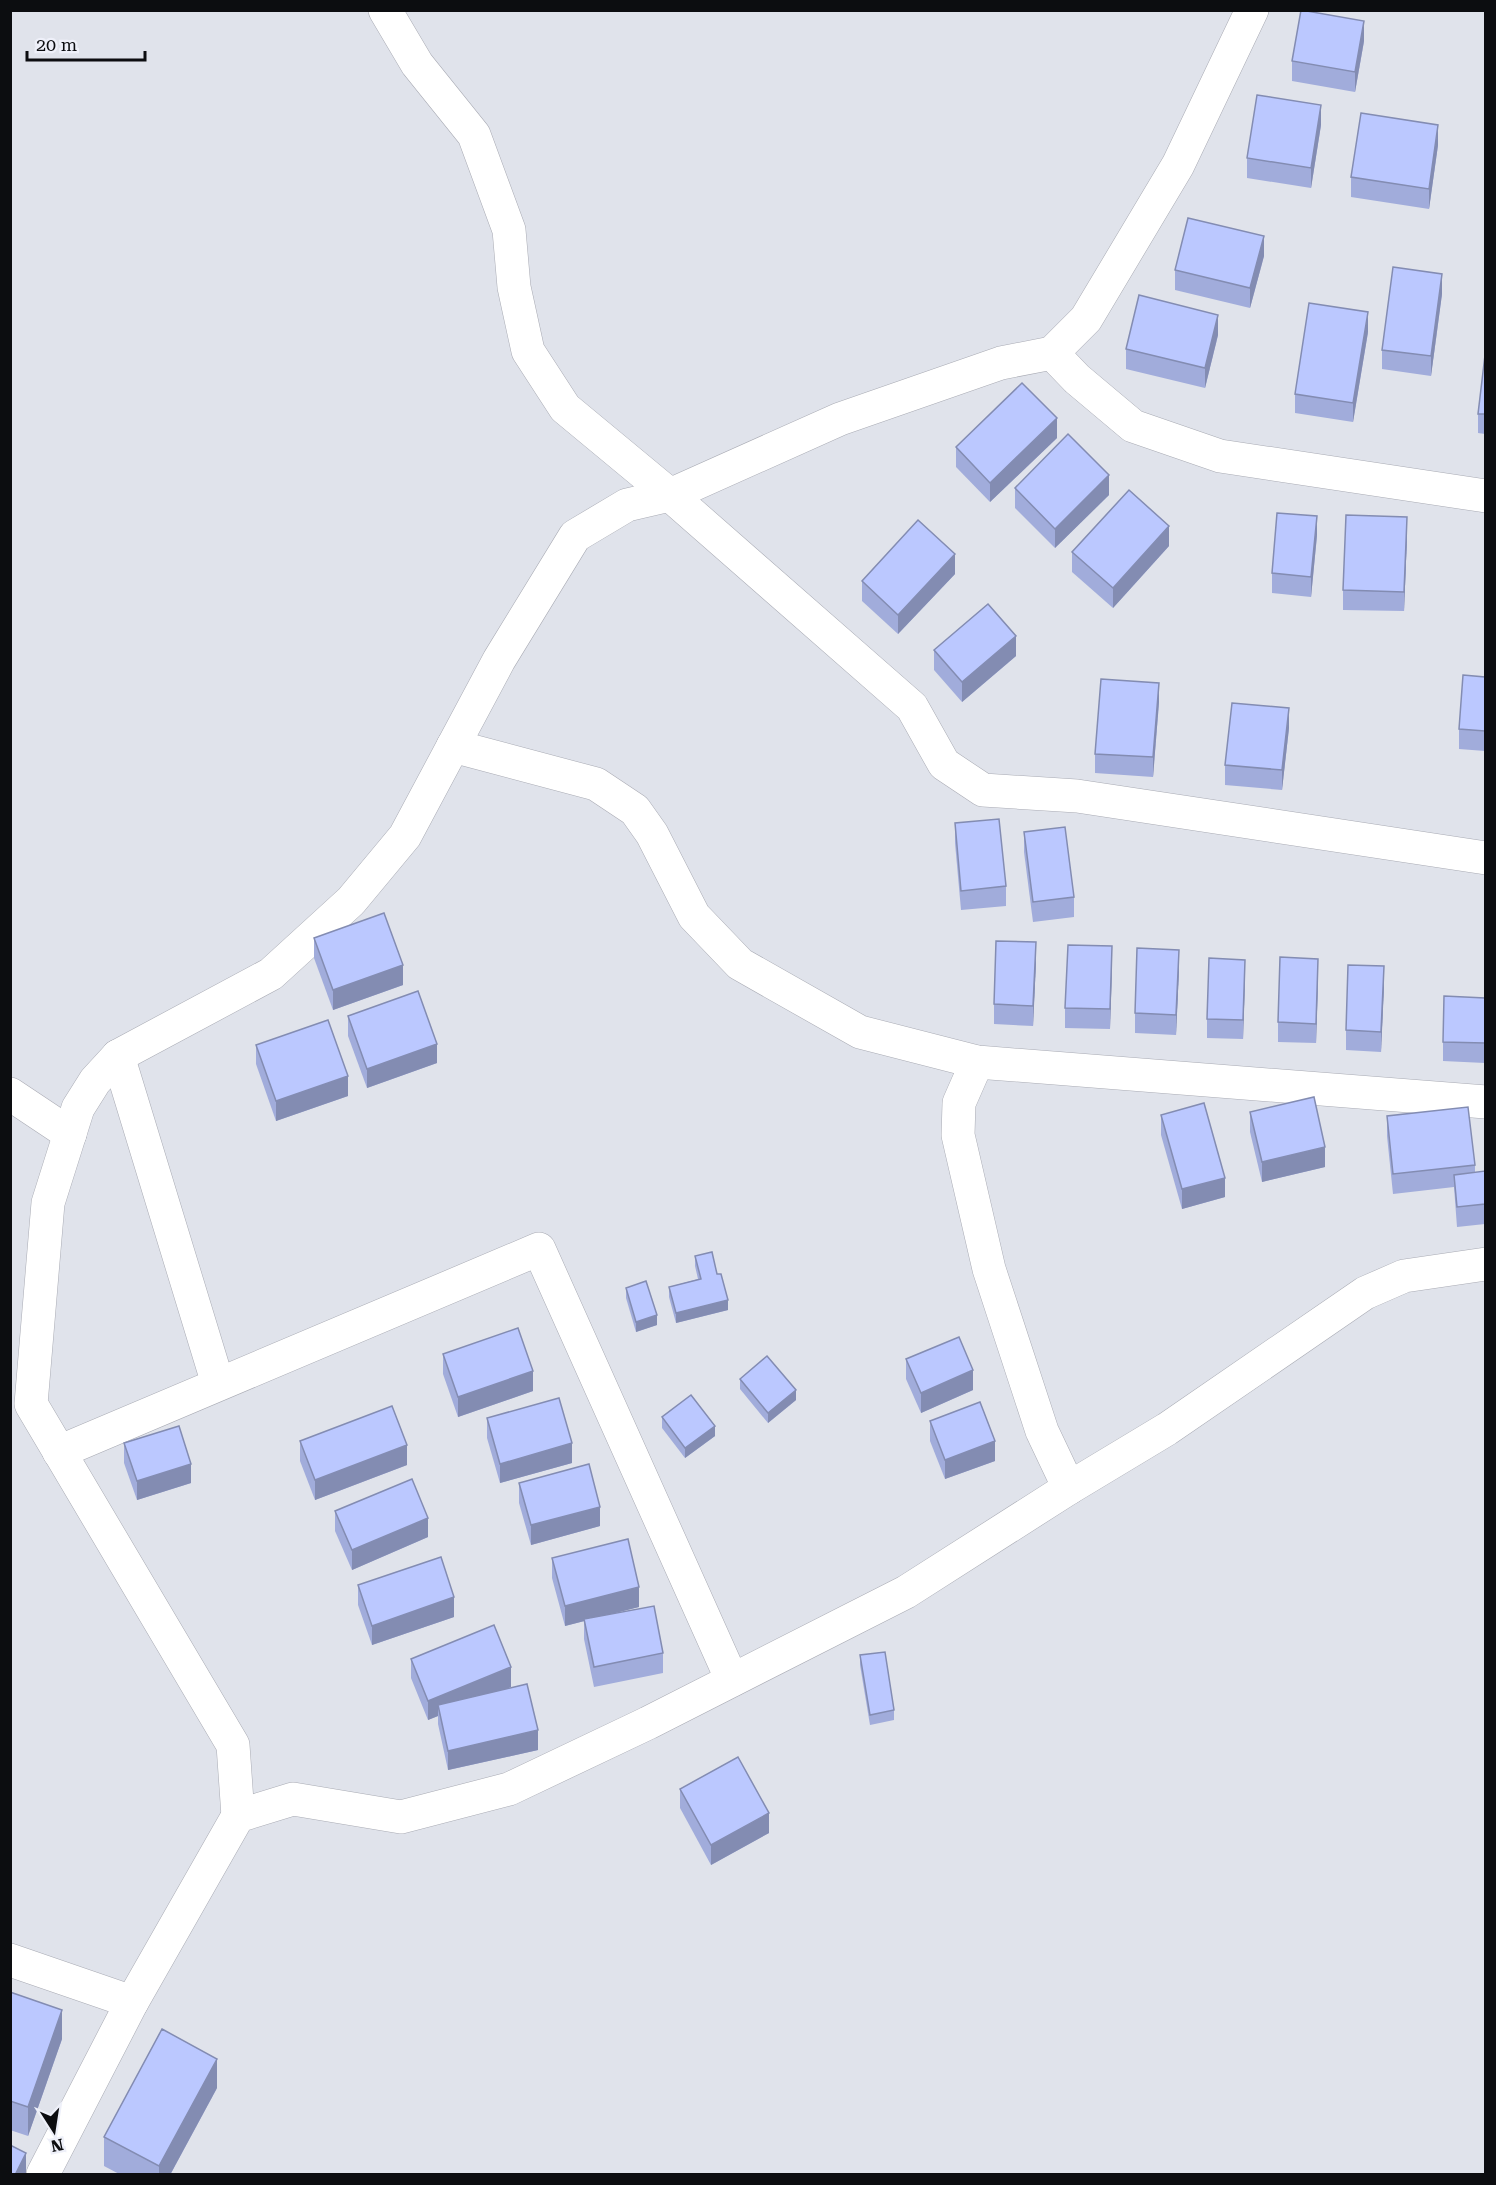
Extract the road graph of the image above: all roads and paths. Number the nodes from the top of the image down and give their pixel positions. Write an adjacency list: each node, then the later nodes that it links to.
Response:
1 (385, 10): 4 (street)
2 (1252, 10): 3 (street)
3 (1052, 353): 4 (street); 5 (street)
4 (670, 495): 6 (street); 7 (street)
5 (1485, 496)
6 (453, 746): 8 (street); 9 (street)
7 (1485, 858)
8 (118, 1056): 12 (street); 16 (street)
9 (976, 1062): 11 (street); 18 (street)
10 (10, 1094): 12 (street)
11 (1485, 1101)
12 (70, 1134): 15 (street)
13 (1485, 1264): 18 (street)
14 (10, 1330): 15 (street)
15 (35, 1356): 17 (street)
16 (218, 1384): 17 (street); 19 (street)
17 (59, 1452): 20 (street)
18 (1069, 1488): 19 (street)
19 (732, 1680): 20 (street)
20 (238, 1816): 22 (street)
21 (10, 1960): 22 (street)
22 (132, 2002): 23 (street)
23 (43, 2175)

